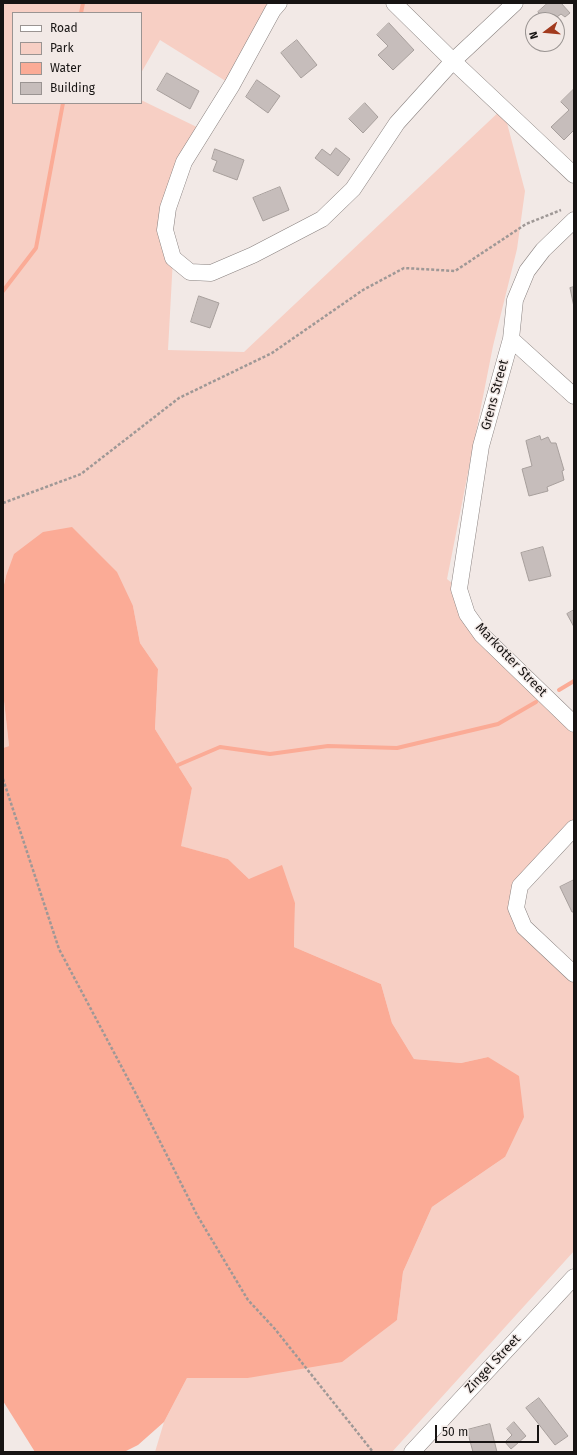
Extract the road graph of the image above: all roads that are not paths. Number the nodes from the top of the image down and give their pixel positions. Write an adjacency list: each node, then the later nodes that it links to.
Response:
1 (279, 3): 4 (street)
2 (394, 3): 4 (street)
3 (515, 3): 4 (street)
4 (453, 61): 5 (street)
5 (574, 175)
6 (571, 214): 7 (street, Grens Street)
7 (511, 339): 8 (street); 9 (street, Grens Street)
8 (574, 396)
9 (459, 589): 10 (street, Markotter Street)
10 (574, 724)
11 (574, 828): 12 (street)
12 (574, 974)
13 (574, 1277): 14 (street, Zingel Street)
14 (412, 1452)

